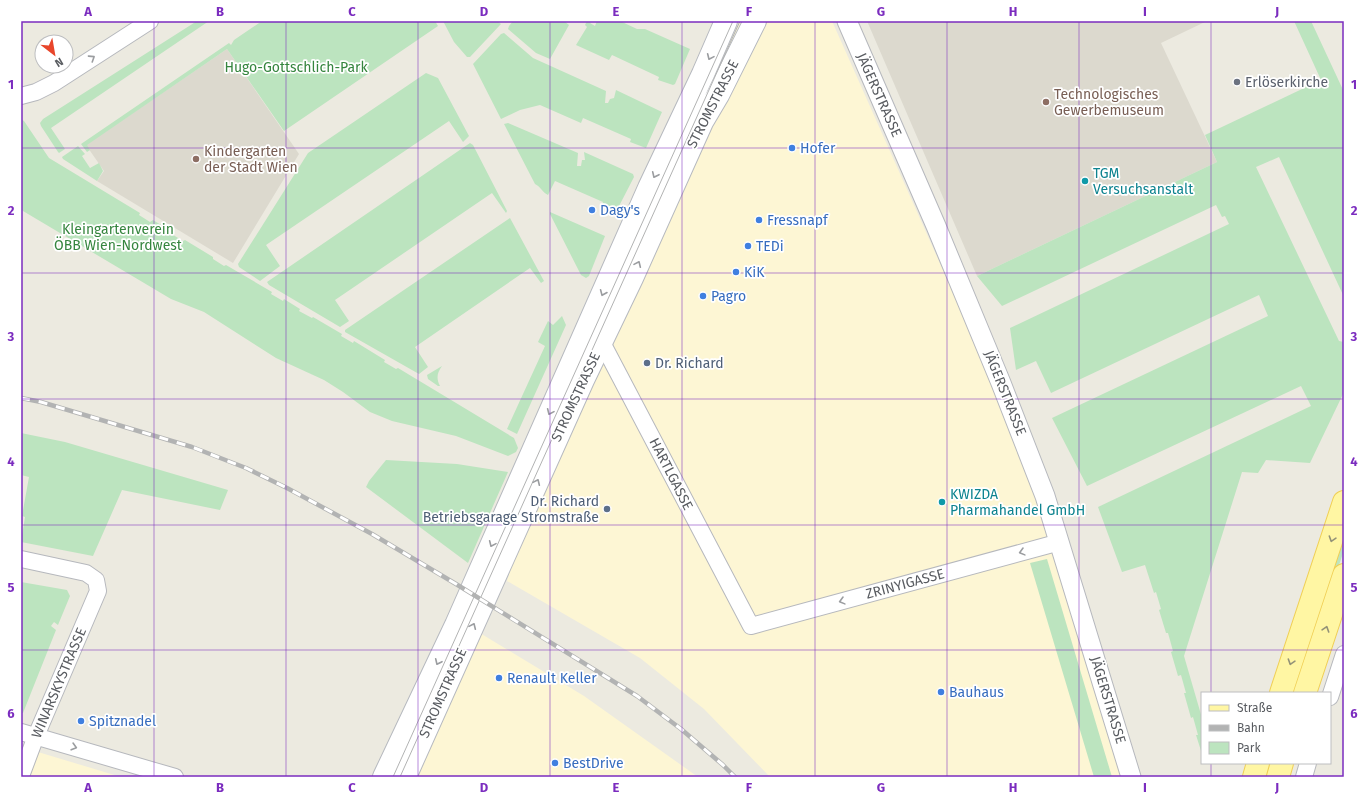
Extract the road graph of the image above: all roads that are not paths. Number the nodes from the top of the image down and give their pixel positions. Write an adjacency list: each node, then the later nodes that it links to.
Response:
1 (150, 21): 5 (street, one-way to 1)
2 (726, 21): 6 (main road, STROMSTRASSE, one-way to 6)
3 (755, 21): 7 (main road, STROMSTRASSE, one-way to 3)
4 (846, 21): 9 (street, JÄGERSTRASSE)
5 (21, 96)
6 (590, 322): 7 (street, HARTLGASSE); 24 (main road, STROMSTRASSE, one-way to 24)
7 (602, 341): 12 (street, HARTLGASSE); 25 (main road, STROMSTRASSE, one-way to 7)
8 (1344, 502): 14 (main road, one-way to 14)
9 (1060, 542): 12 (street, ZRINYIGASSE, one-way to 12); 26 (street, JÄGERSTRASSE)
10 (21, 559): 18 (street, WINARSKYSTRASSE)
11 (1344, 575): 15 (main road, one-way to 11)
12 (750, 626)
13 (1344, 654): 16 (street)
14 (1281, 692)
15 (1305, 692)
16 (1331, 694)
17 (21, 732): 18 (street)
18 (36, 736): 22 (street, WINARSKYSTRASSE); 23 (street, one-way to 23)
19 (1258, 764): 27 (main road)
20 (1282, 764): 28 (main road)
21 (1308, 764): 29 (street)
22 (21, 776)
23 (175, 777)
24 (384, 777)
25 (405, 777)
26 (1131, 777)
27 (1254, 777)
28 (1278, 777)
29 (1304, 777)

